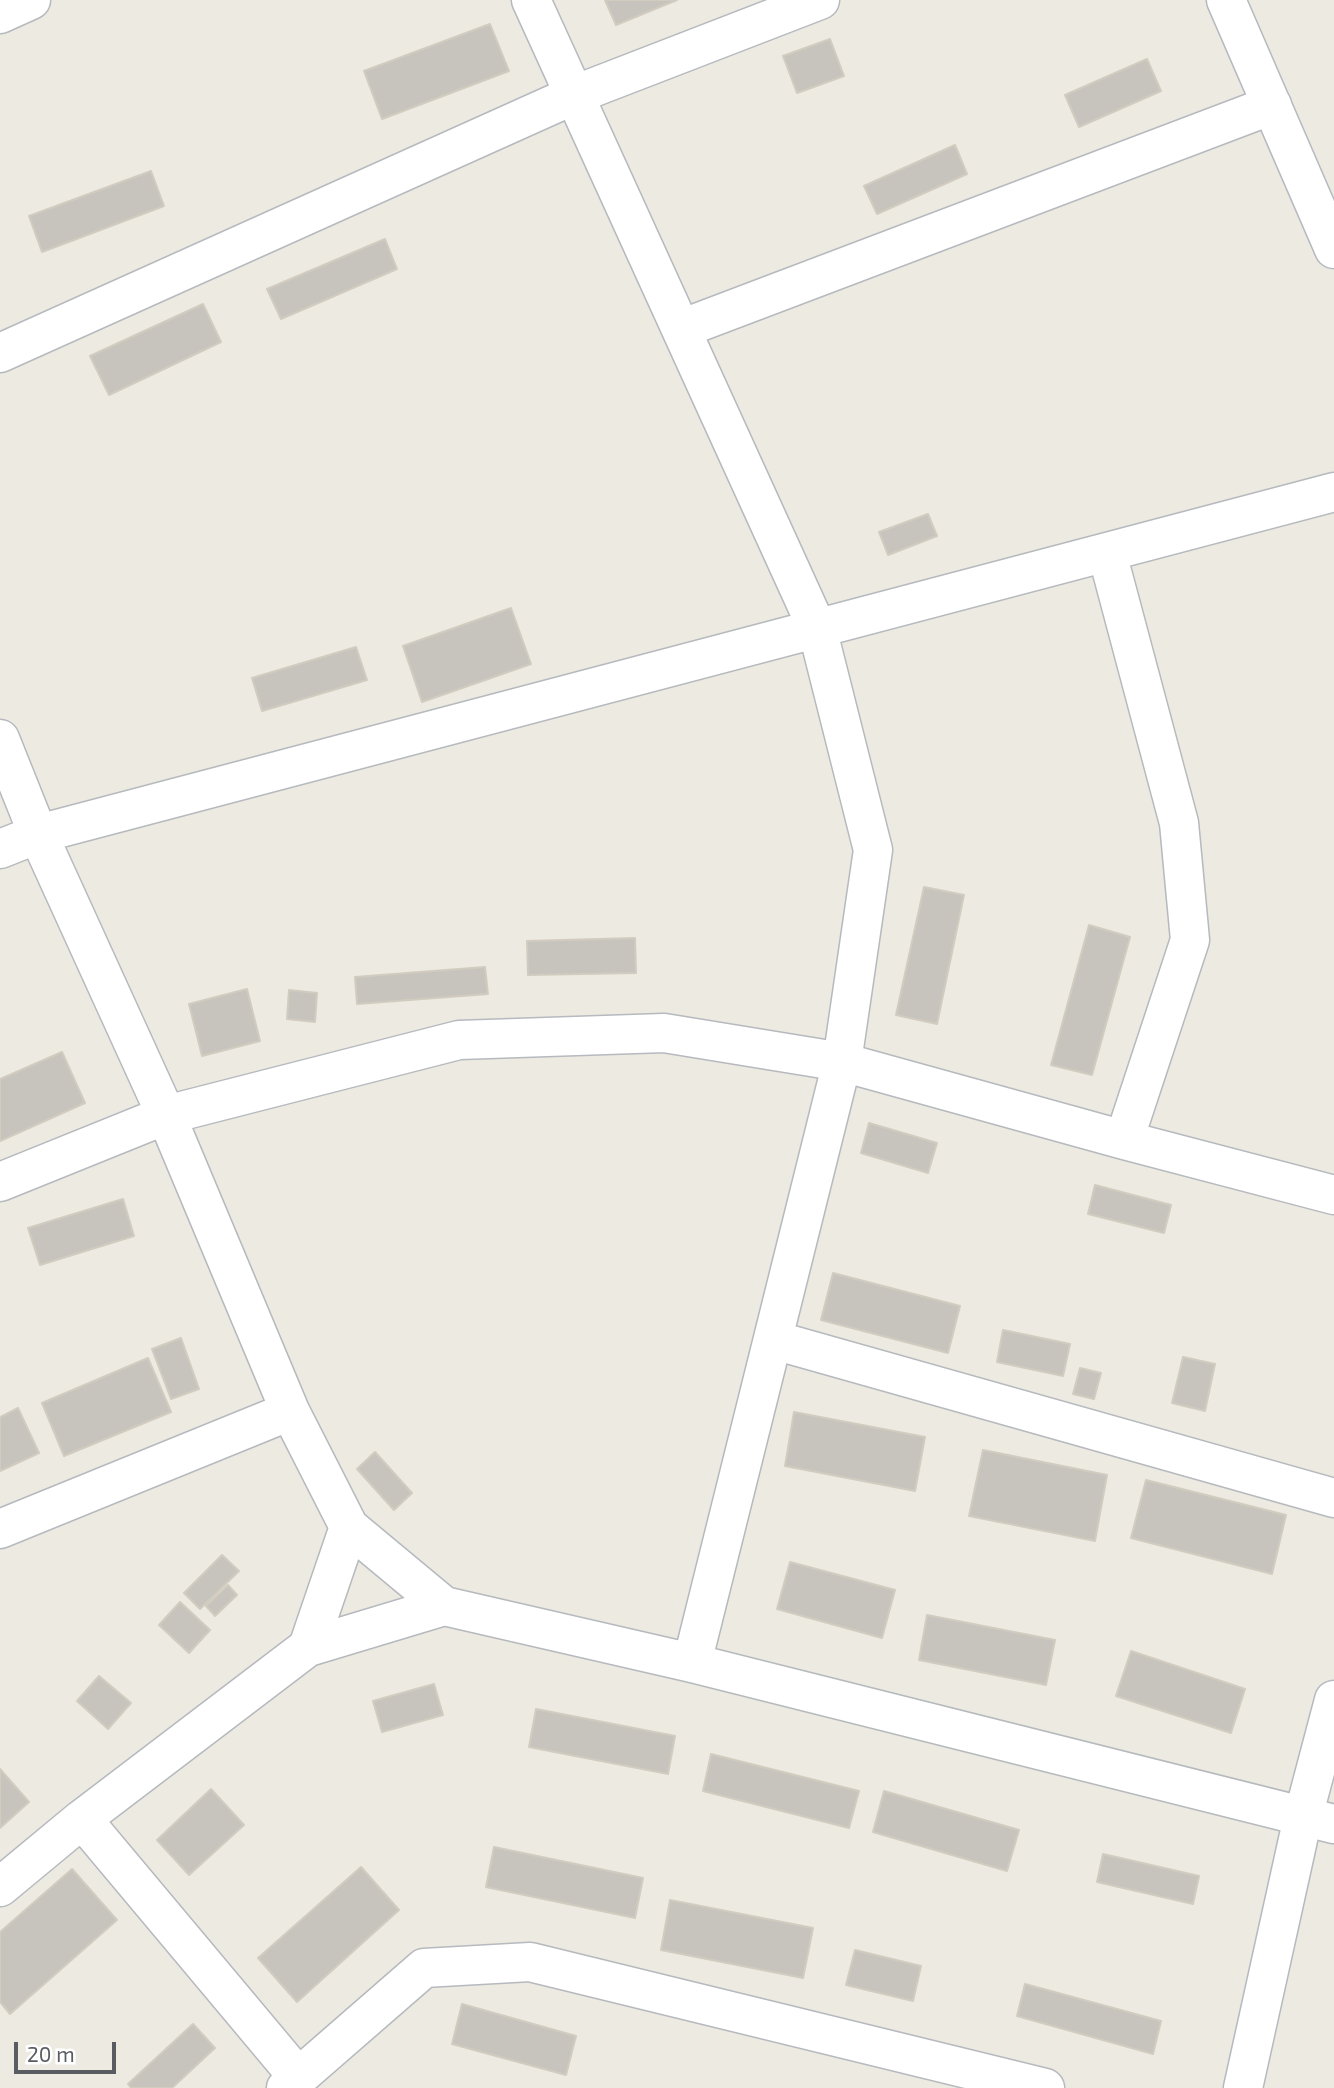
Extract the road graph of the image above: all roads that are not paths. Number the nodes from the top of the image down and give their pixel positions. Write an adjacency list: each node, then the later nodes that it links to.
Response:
1 (31, 0): 5 (street)
2 (531, 0): 6 (street)
3 (820, 0): 6 (street)
4 (1226, 0): 7 (street)
5 (0, 14)
6 (574, 94): 9 (street); 10 (street)
7 (1272, 105): 8 (street); 9 (street)
8 (1334, 249)
9 (681, 329): 13 (street)
10 (0, 353)
11 (1334, 492): 12 (street)
12 (1107, 553): 13 (street); 19 (street)
13 (817, 628): 15 (street); 17 (street)
14 (0, 739): 15 (street)
15 (38, 834): 16 (street); 18 (street)
16 (0, 849)
17 (842, 1062): 18 (street); 19 (street); 22 (street)
18 (166, 1115): 20 (street); 23 (street)
19 (1124, 1140): 21 (street)
20 (0, 1182)
21 (1334, 1195)
22 (774, 1340): 24 (street); 29 (street)
23 (290, 1411): 25 (street); 26 (street)
24 (1334, 1498)
25 (349, 1527): 27 (street); 28 (street)
26 (0, 1529)
27 (444, 1606): 28 (street); 29 (street)
28 (308, 1647): 31 (street)
29 (692, 1663): 32 (street)
30 (1334, 1700): 32 (street)
31 (82, 1819): 33 (street); 34 (street)
32 (1318, 1820): 36 (street)
33 (0, 1887)
34 (293, 2083): 35 (street)
35 (1045, 2088)
36 (1243, 2088)

